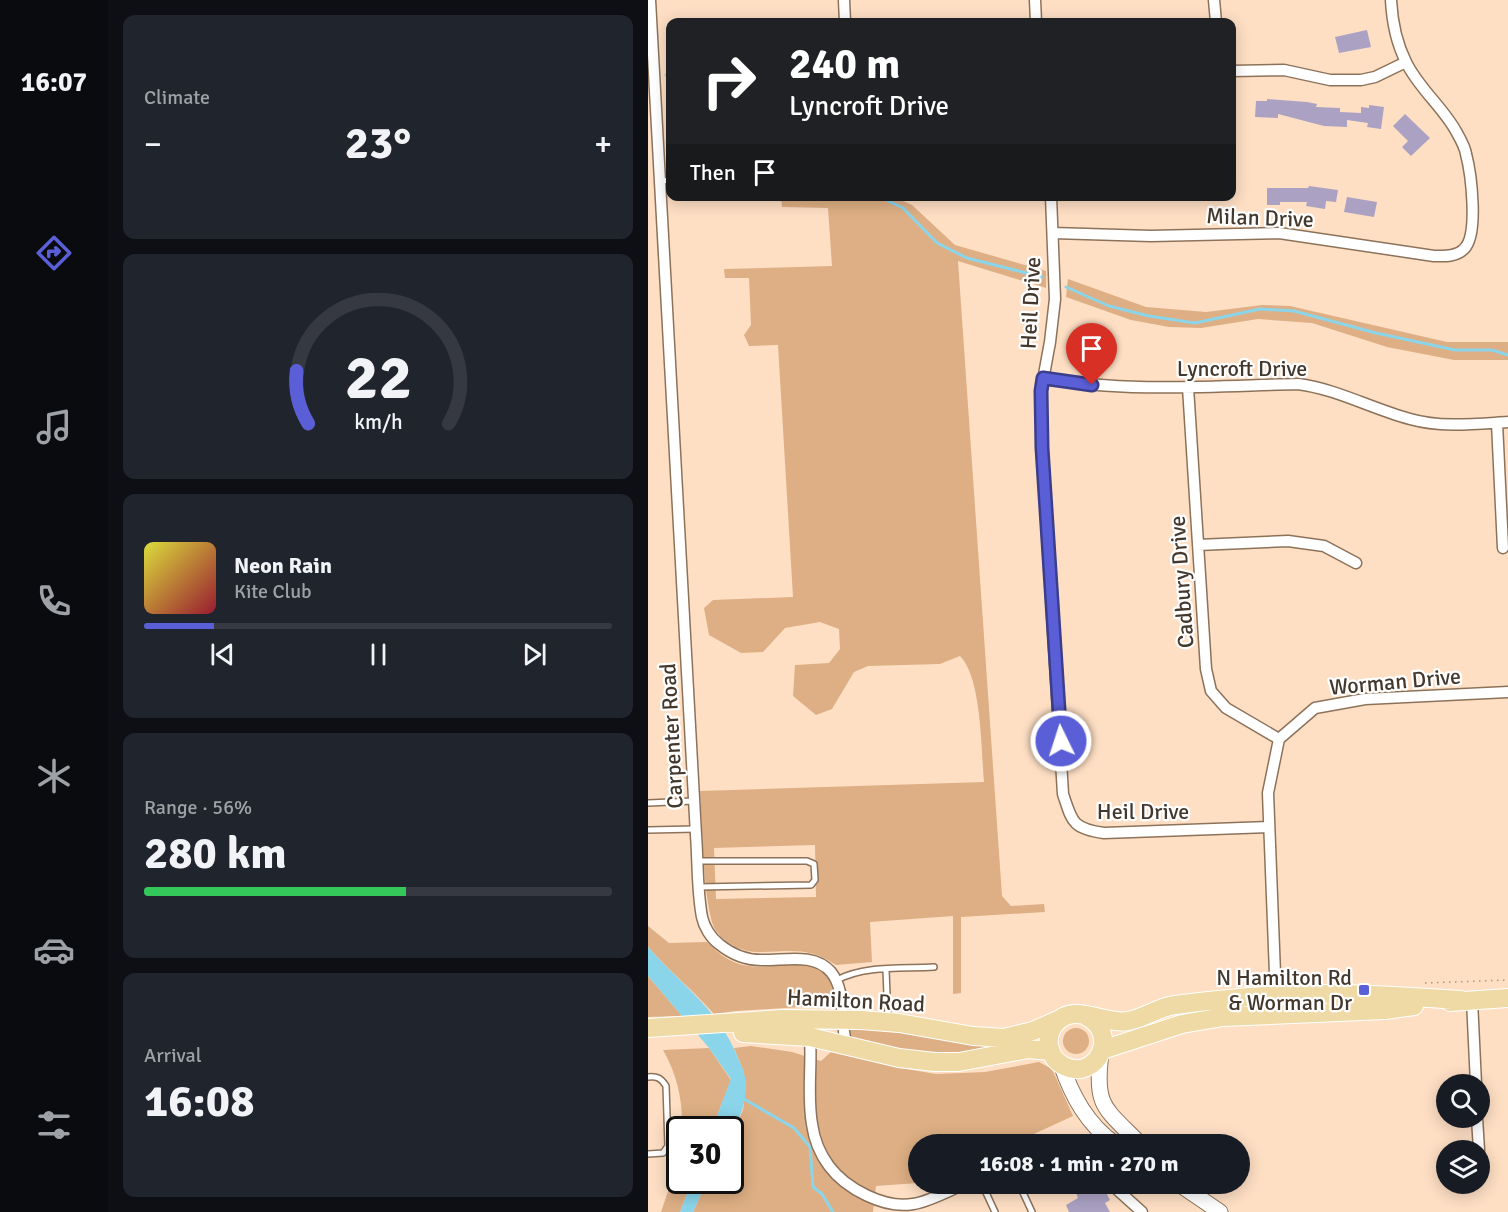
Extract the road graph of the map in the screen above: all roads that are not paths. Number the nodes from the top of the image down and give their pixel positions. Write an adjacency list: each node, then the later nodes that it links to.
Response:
1 (650, 0): 11 (street, Carpenter Road)
2 (844, 0): 6 (street)
3 (1035, 0): 7 (street)
4 (1215, 0): 8 (street)
5 (1391, 0): 9 (street)
6 (845, 18)
7 (1036, 18)
8 (1216, 18)
9 (1406, 62): 10 (street); 13 (street, Milan Drive)
10 (1236, 71)
11 (665, 180): 22 (street, Carpenter Road)
12 (1051, 201): 13 (street, Heil Drive)
13 (1053, 233): 14 (street, Heil Drive)
14 (1043, 378): 15 (street, Lyncroft Drive); 24 (street, Heil Drive)
15 (1188, 387): 16 (street, Lyncroft Drive); 17 (street, Cadbury Drive)
16 (1502, 423): 18 (street)
17 (1198, 544): 19 (street); 21 (street, Cadbury Drive)
18 (1503, 548)
19 (1356, 563)
20 (1508, 692): 21 (street, Worman Drive)
21 (1279, 739): 24 (street)
22 (694, 801): 23 (lane); 25 (street, Carpenter Road)
23 (648, 803)
24 (1269, 827): 32 (street)
25 (696, 829): 26 (lane); 27 (street, Carpenter Road)
26 (648, 830)
27 (698, 861): 28 (street, Carpenter Road); 28 (lane)
28 (699, 887): 31 (street, Carpenter Road)
29 (934, 967): 30 (lane)
30 (886, 970): 31 (lane); 39 (lane)
31 (837, 980): 36 (street)
32 (1276, 996): 34 (main road); 35 (street); 38 (main road)
33 (1508, 998): 34 (main road)
34 (1466, 1000): 35 (main road); 46 (street)
35 (1277, 1015): 44 (main road)
36 (842, 1019): 39 (main road, Hamilton Road); 40 (main road, Hamilton Road); 43 (street)
37 (1058, 1020): 38 (main road); 39 (main road, Hamilton Road); 45 (main road)
38 (1097, 1020): 44 (main road)
39 (888, 1022)
40 (758, 1028): 41 (main road, Hamilton Road); 42 (main road, Hamilton Road)
41 (648, 1033)
42 (810, 1037): 43 (main road, Hamilton Road); 57 (street)
43 (853, 1048): 45 (main road, Hamilton Road)
44 (1099, 1056): 45 (main road); 49 (main road); 50 (main road)
45 (1056, 1059): 48 (main road)
46 (1475, 1074)
47 (648, 1077): 51 (lane)
48 (1104, 1134)
49 (1120, 1134)
50 (1131, 1134)
51 (648, 1154)
52 (940, 1194): 57 (street)
53 (987, 1194): 58 (lane)
54 (1023, 1194): 59 (lane)
55 (1122, 1194): 60 (street)
56 (1193, 1194): 61 (main road)
57 (904, 1208)
58 (995, 1212)
59 (1032, 1212)
60 (1142, 1212)
61 (1220, 1212)

